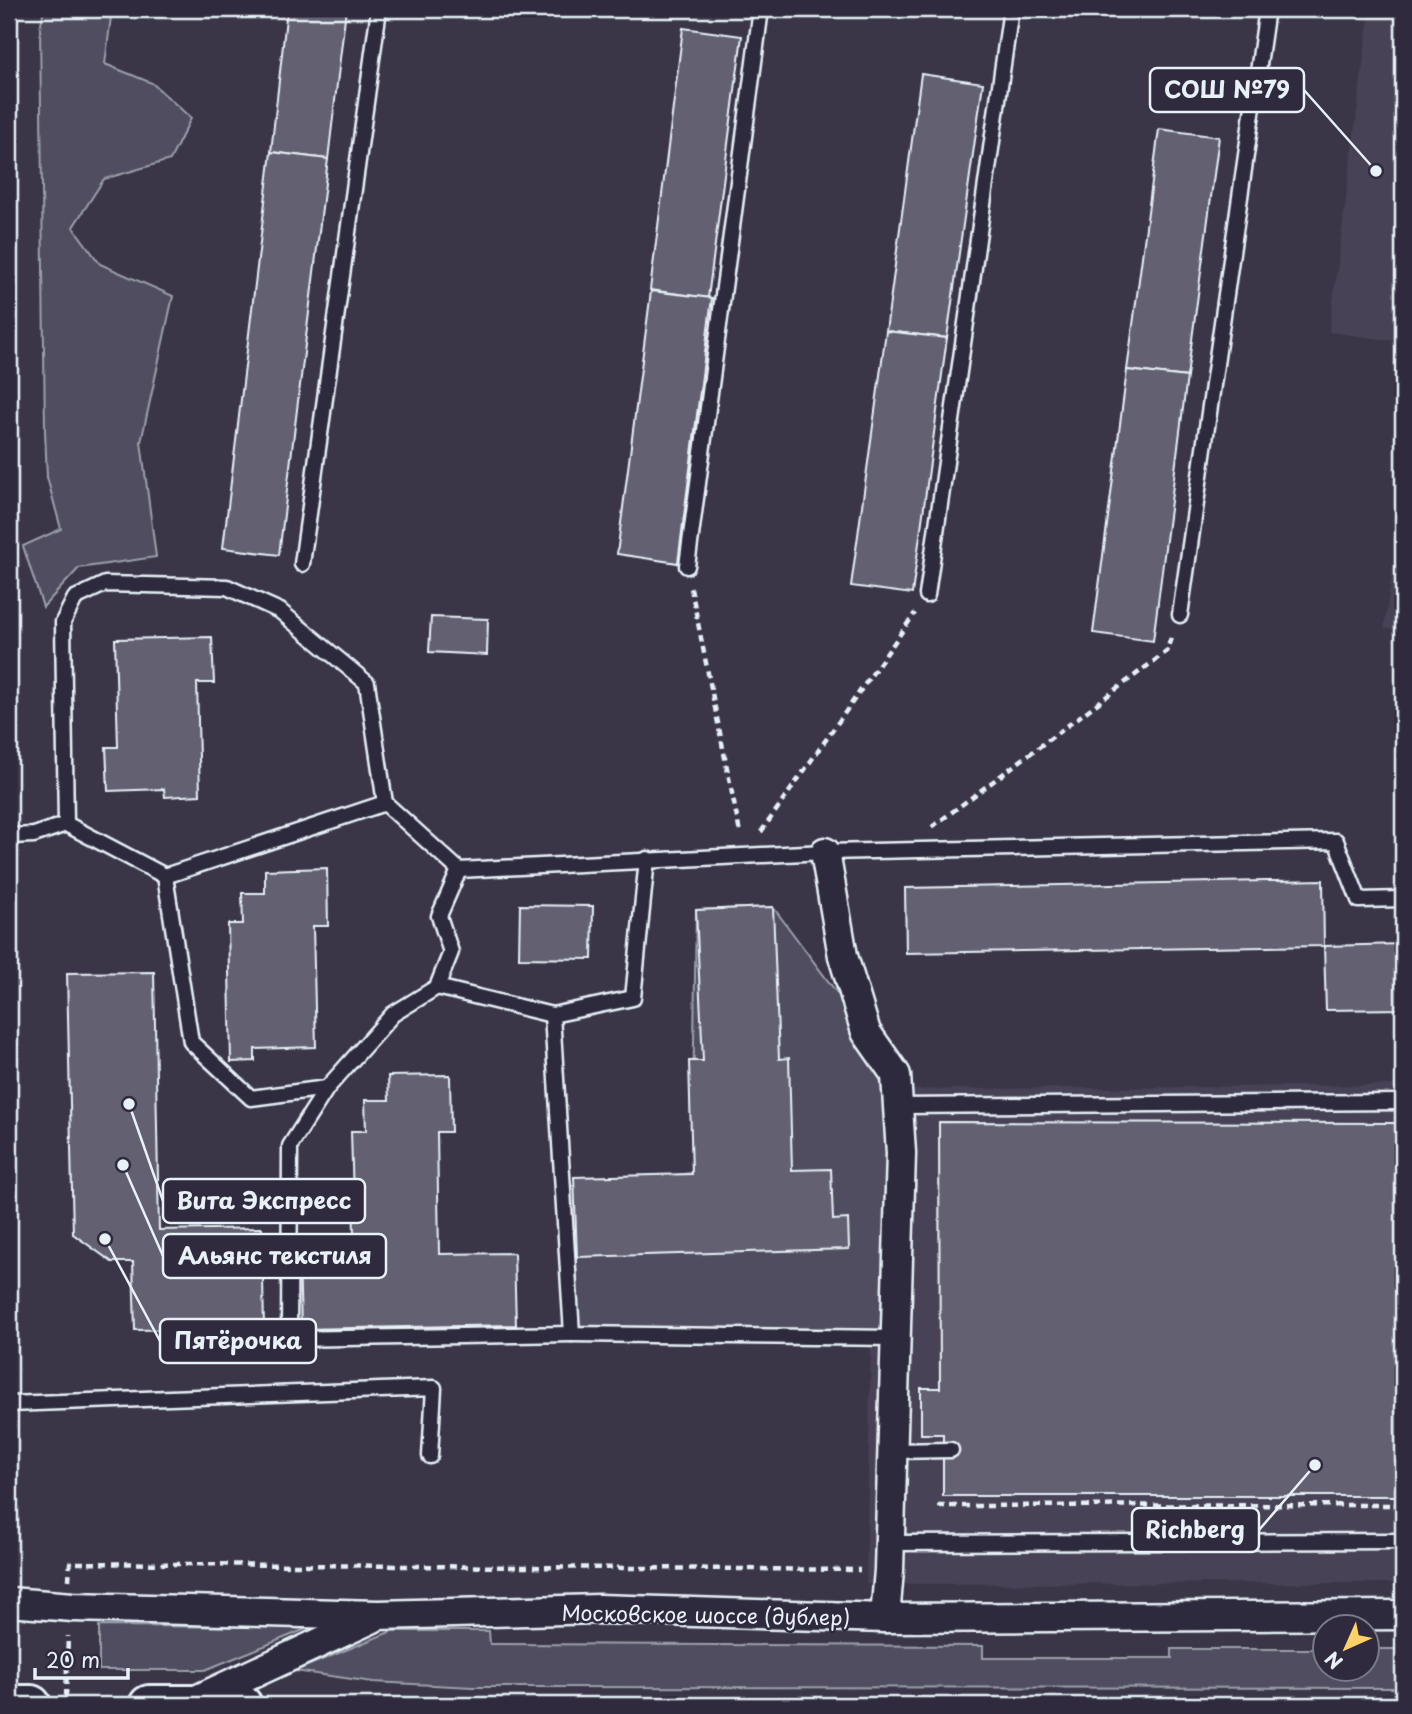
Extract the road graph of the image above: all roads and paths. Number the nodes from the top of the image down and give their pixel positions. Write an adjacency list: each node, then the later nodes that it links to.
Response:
1 (379, 9): 5 (lane)
2 (761, 9): 6 (lane)
3 (1011, 9): 7 (lane)
4 (1267, 9): 8 (lane)
5 (302, 564)
6 (687, 566): 14 (path)
7 (927, 595): 14 (path)
8 (1180, 615): 12 (path)
9 (385, 803): 10 (lane); 16 (lane); 17 (lane)
10 (66, 824): 11 (lane); 17 (lane)
11 (9, 836)
12 (900, 850): 13 (lane); 18 (lane)
13 (825, 852): 14 (lane); 23 (street)
14 (744, 855): 15 (lane)
15 (647, 859): 16 (lane); 20 (lane)
16 (459, 870): 19 (lane)
17 (166, 876): 21 (lane)
18 (1403, 899)
19 (436, 987): 20 (lane); 21 (lane)
20 (552, 1015): 24 (lane)
21 (327, 1088): 24 (lane)
22 (1403, 1102): 23 (lane)
23 (898, 1107): 25 (street)
24 (572, 1334): 25 (lane)
25 (895, 1338): 28 (street)
26 (9, 1404): 29 (lane)
27 (951, 1450): 28 (lane)
28 (892, 1451): 33 (street)
29 (430, 1456)
30 (1403, 1505): 31 (path)
31 (938, 1506)
32 (1403, 1541): 33 (lane)
33 (890, 1557): 34 (path); 38 (street)
34 (70, 1576)
35 (9, 1602): 36 (street, Московское шоссе (дублер))
36 (378, 1615): 38 (street, Московское шоссе (дублер)); 44 (street)
37 (1403, 1615): 38 (street, Московское шоссе (дублер))
38 (886, 1618)
39 (68, 1655): 42 (path)
40 (9, 1705): 41 (main road)
41 (31, 1705)
42 (65, 1705)
43 (149, 1705): 44 (main road)
44 (186, 1705): 45 (main road)
45 (242, 1705)

